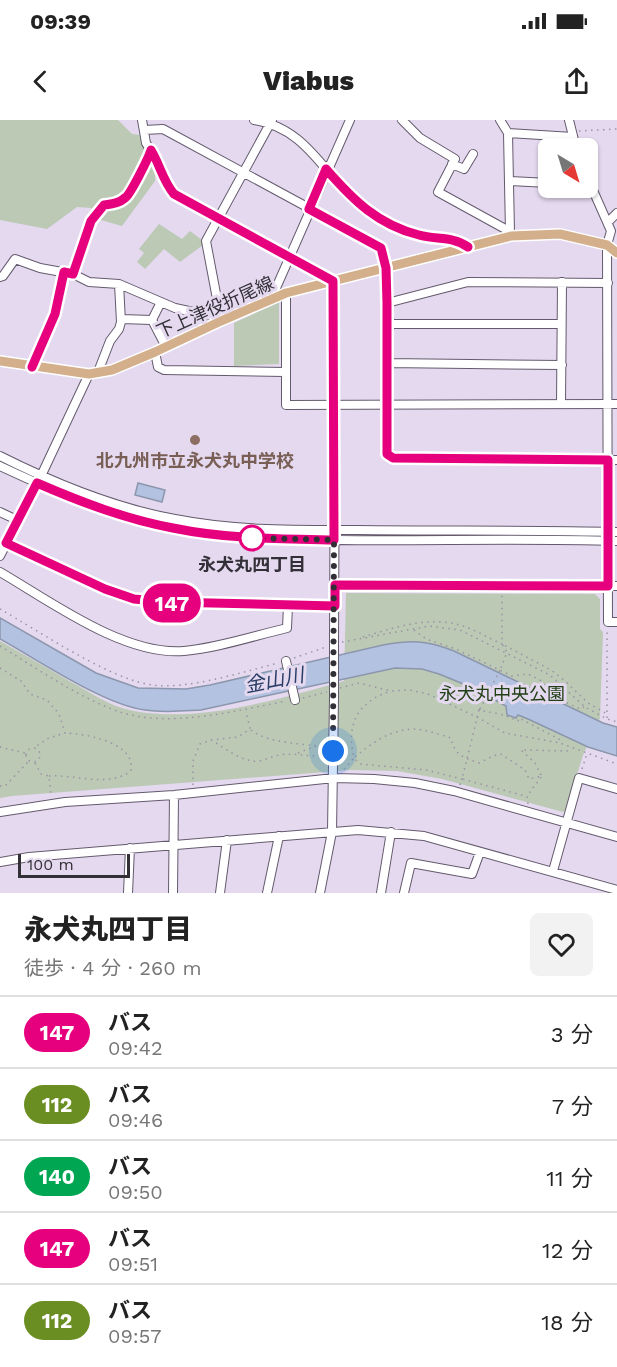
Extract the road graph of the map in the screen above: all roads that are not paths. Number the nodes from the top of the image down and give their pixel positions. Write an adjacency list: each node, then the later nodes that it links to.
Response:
1 (142, 120): 8 (street)
2 (254, 120): 7 (street)
3 (350, 120): 15 (street)
4 (402, 120): 14 (street)
5 (500, 120): 9 (street)
6 (569, 120): 10 (street)
7 (271, 121): 15 (street); 16 (street)
8 (144, 130): 12 (street); 16 (street)
9 (508, 133): 10 (street); 17 (street)
10 (572, 135): 11 (street)
11 (573, 138)
12 (151, 150): 22 (street); 31 (street)
13 (473, 154): 14 (street)
14 (452, 164): 24 (street)
15 (326, 169): 20 (street); 26 (street)
16 (243, 173): 20 (street); 22 (street)
17 (510, 181): 18 (street); 24 (street)
18 (538, 182)
19 (596, 198): 23 (street)
20 (309, 209): 28 (street); 29 (street)
21 (617, 213): 23 (street)
22 (219, 218): 28 (street); 41 (street)
23 (608, 222): 25 (street)
24 (510, 234): 25 (main road, 下上津役折尾線); 26 (main road, 下上津役折尾線)
25 (607, 245): 27 (main road, 下上津役折尾線); 35 (street)
26 (468, 247): 29 (main road, 下上津役折尾線)
27 (617, 253)
28 (290, 256): 33 (street); 38 (street)
29 (386, 268): 33 (main road, 下上津役折尾線); 40 (street)
30 (64, 272): 31 (street); 32 (street); 53 (street)
31 (73, 274): 36 (street)
32 (0, 277)
33 (333, 281): 37 (main road, 下上津役折尾線); 59 (street)
34 (562, 282): 35 (street); 40 (street); 45 (street)
35 (608, 283): 46 (street)
36 (119, 284): 39 (street); 42 (street)
37 (286, 293): 38 (main road, 下上津役折尾線); 54 (street)
38 (274, 297): 41 (main road, 下上津役折尾線)
39 (161, 302): 41 (street); 43 (street)
40 (387, 303): 44 (street)
41 (220, 318): 48 (main road, 下上津役折尾線)
42 (122, 319): 43 (street); 55 (street)
43 (152, 320): 48 (street)
44 (387, 324): 45 (street); 51 (street)
45 (561, 324): 52 (street)
46 (607, 344): 47 (street); 57 (street)
47 (617, 344)
48 (166, 347): 49 (main road, 下上津役折尾線)
49 (155, 352): 54 (street); 55 (main road, 下上津役折尾線)
50 (0, 361): 53 (main road, 下上津役折尾線)
51 (388, 363): 52 (street); 60 (street)
52 (562, 365): 56 (street)
53 (32, 367): 55 (main road, 下上津役折尾線)
54 (285, 372): 59 (street)
55 (93, 373): 64 (street)
56 (561, 404): 57 (street); 60 (street)
57 (608, 404): 58 (street); 62 (street)
58 (617, 404)
59 (335, 405): 60 (street); 67 (street)
60 (387, 405): 62 (street)
61 (0, 456): 64 (street)
62 (613, 460): 68 (street)
63 (0, 466): 64 (street)
64 (39, 480): 66 (street); 67 (street); 69 (street)
65 (0, 512): 66 (street)
66 (17, 520): 71 (street)
67 (334, 530): 68 (street); 69 (street)
68 (611, 535): 69 (street); 70 (street); 75 (street)
69 (334, 540): 74 (street)
70 (617, 541)
71 (6, 543): 72 (street); 77 (street)
72 (0, 556)
73 (0, 572): 77 (street)
74 (335, 585): 75 (street); 78 (street)
75 (608, 586): 76 (street); 79 (street)
76 (617, 586)
77 (288, 605): 78 (street)
78 (335, 606): 82 (street, bridge)
79 (617, 622)
80 (286, 661): 81 (street)
81 (295, 700)
82 (334, 778): 84 (street); 86 (street); 87 (street)
83 (617, 789): 86 (street)
84 (174, 795): 85 (street); 92 (street)
85 (0, 812)
86 (567, 822): 90 (street); 96 (street)
87 (333, 832): 88 (street); 89 (street); 102 (street)
88 (390, 832): 94 (street); 103 (street)
89 (279, 836): 91 (street); 101 (street)
90 (617, 837)
91 (226, 840): 92 (street); 100 (street)
92 (175, 844): 93 (street); 99 (street)
93 (130, 848): 95 (street); 98 (street)
94 (480, 852): 96 (street); 104 (street)
95 (0, 862)
96 (553, 871): 97 (street)
97 (617, 890)
98 (128, 893)
99 (173, 893)
100 (220, 893)
101 (267, 893)
102 (320, 893)
103 (383, 893)
104 (404, 893)

